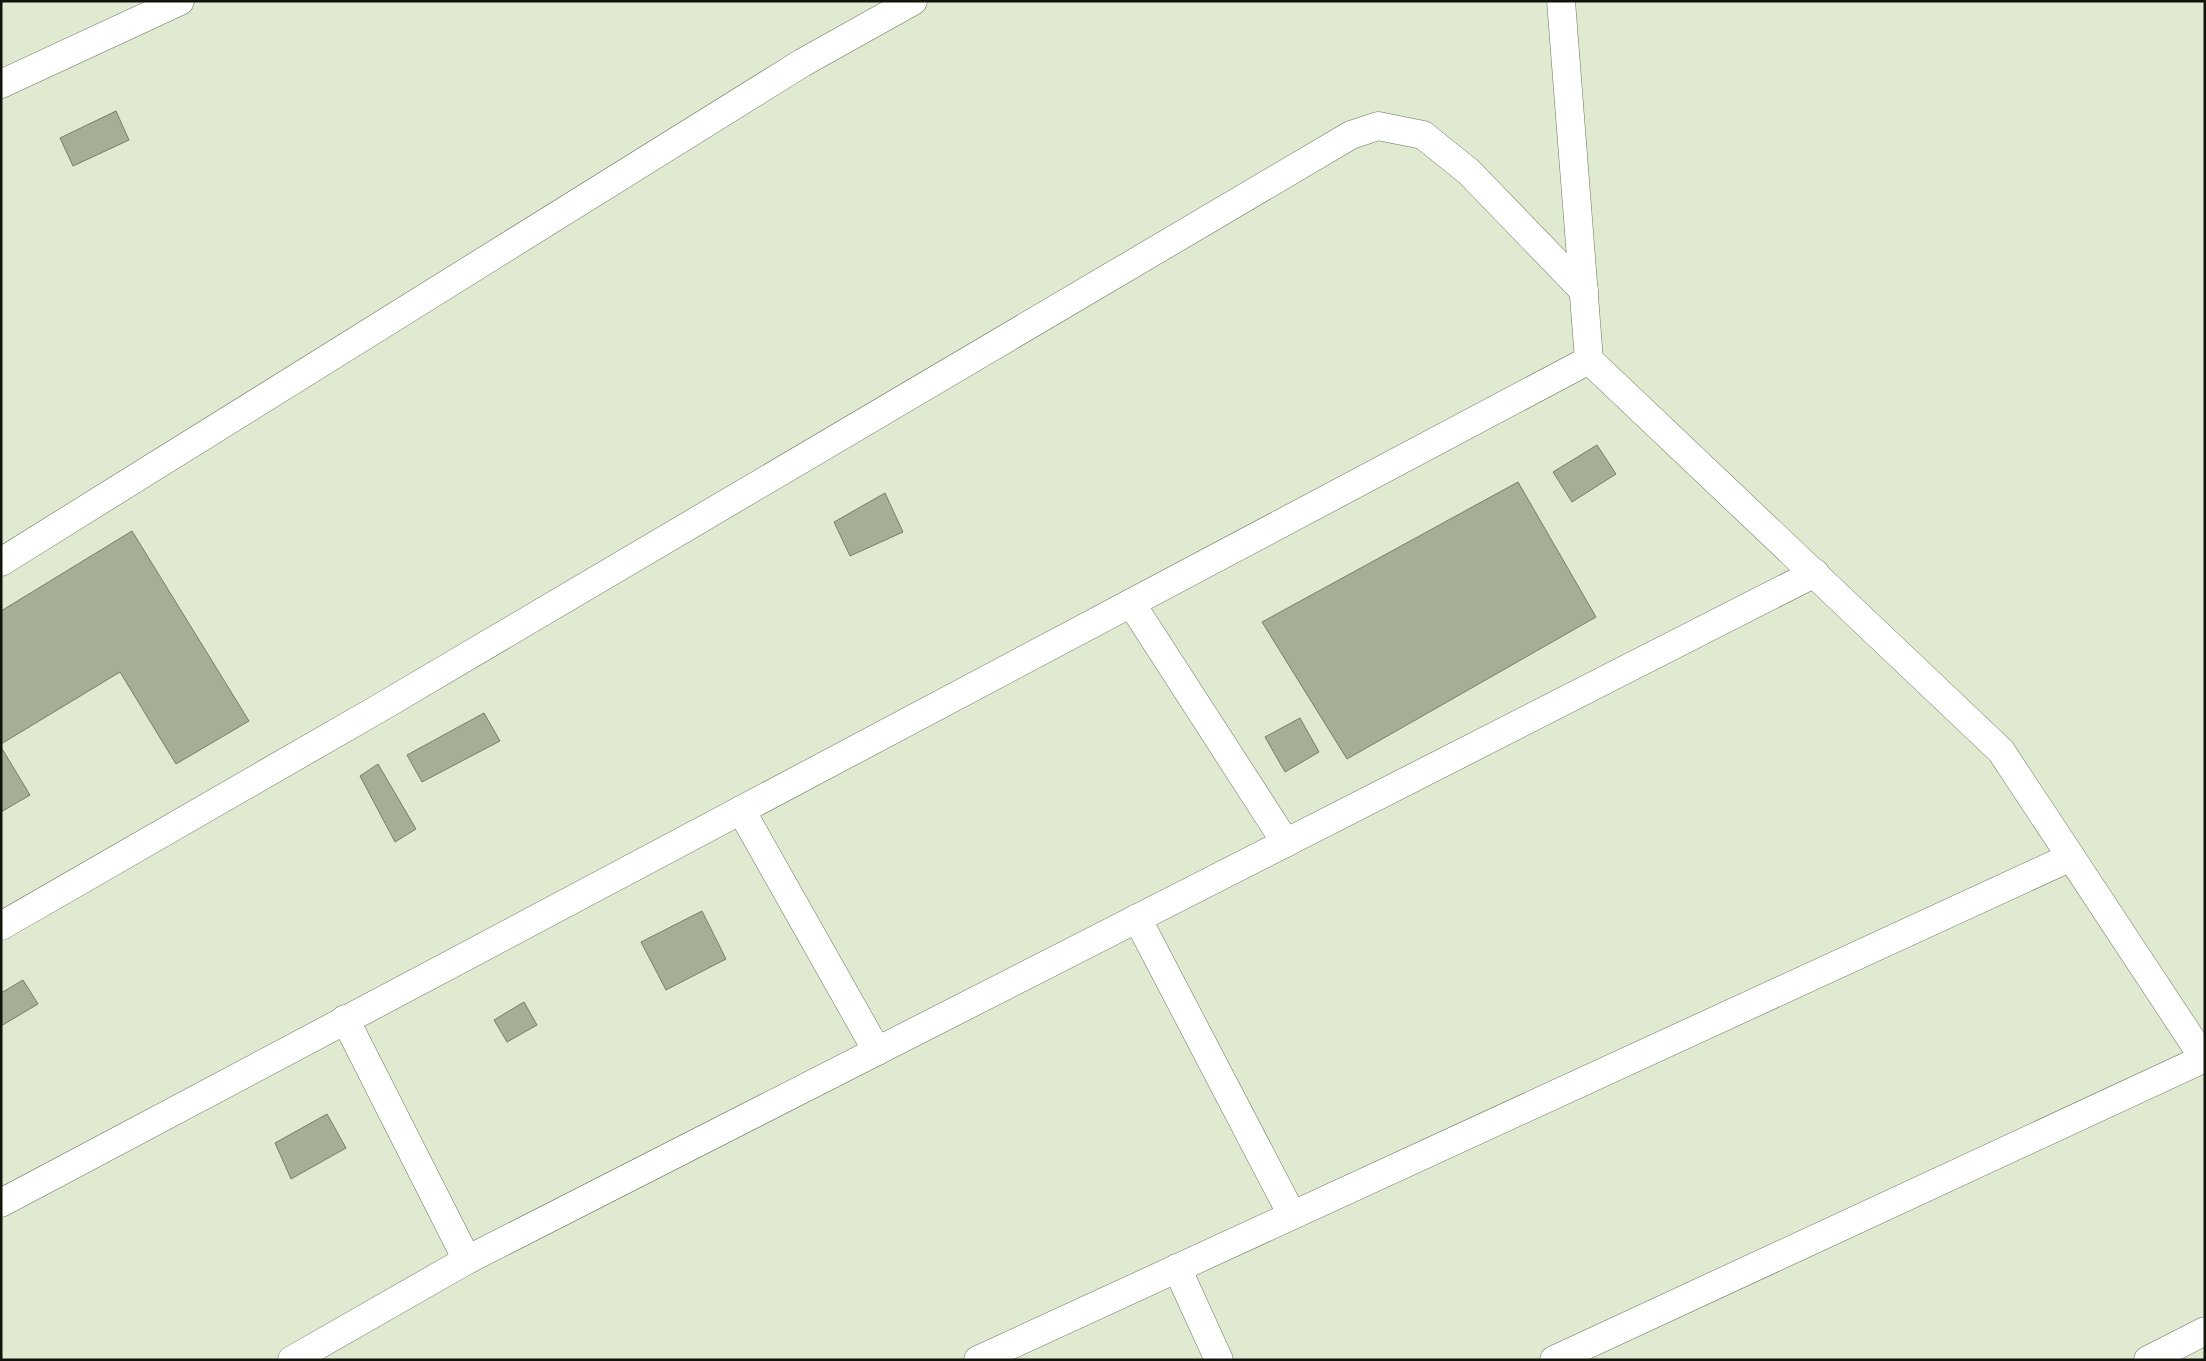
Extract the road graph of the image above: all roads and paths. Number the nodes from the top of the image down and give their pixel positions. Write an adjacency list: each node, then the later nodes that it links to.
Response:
1 (180, 1): 4 (street)
2 (913, 1): 7 (street)
3 (1560, 1): 5 (street)
4 (1, 84)
5 (1584, 290): 6 (street); 14 (street)
6 (1589, 360): 8 (street); 9 (street)
7 (1, 562)
8 (1814, 574): 11 (street); 12 (street)
9 (1132, 603): 10 (street); 11 (street)
10 (740, 810): 15 (street); 16 (street)
11 (1286, 843): 13 (street)
12 (2071, 857): 17 (street); 19 (street)
13 (1137, 918): 16 (street); 19 (street)
14 (1, 926)
15 (345, 1019): 18 (street); 20 (street)
16 (877, 1050): 20 (street)
17 (2204, 1059): 26 (street)
18 (1, 1203)
19 (1292, 1215): 21 (street)
20 (467, 1260): 23 (street)
21 (1177, 1268): 24 (street); 25 (street)
22 (2205, 1331): 27 (street)
23 (292, 1360)
24 (978, 1360)
25 (1219, 1360)
26 (1554, 1360)
27 (2148, 1360)

